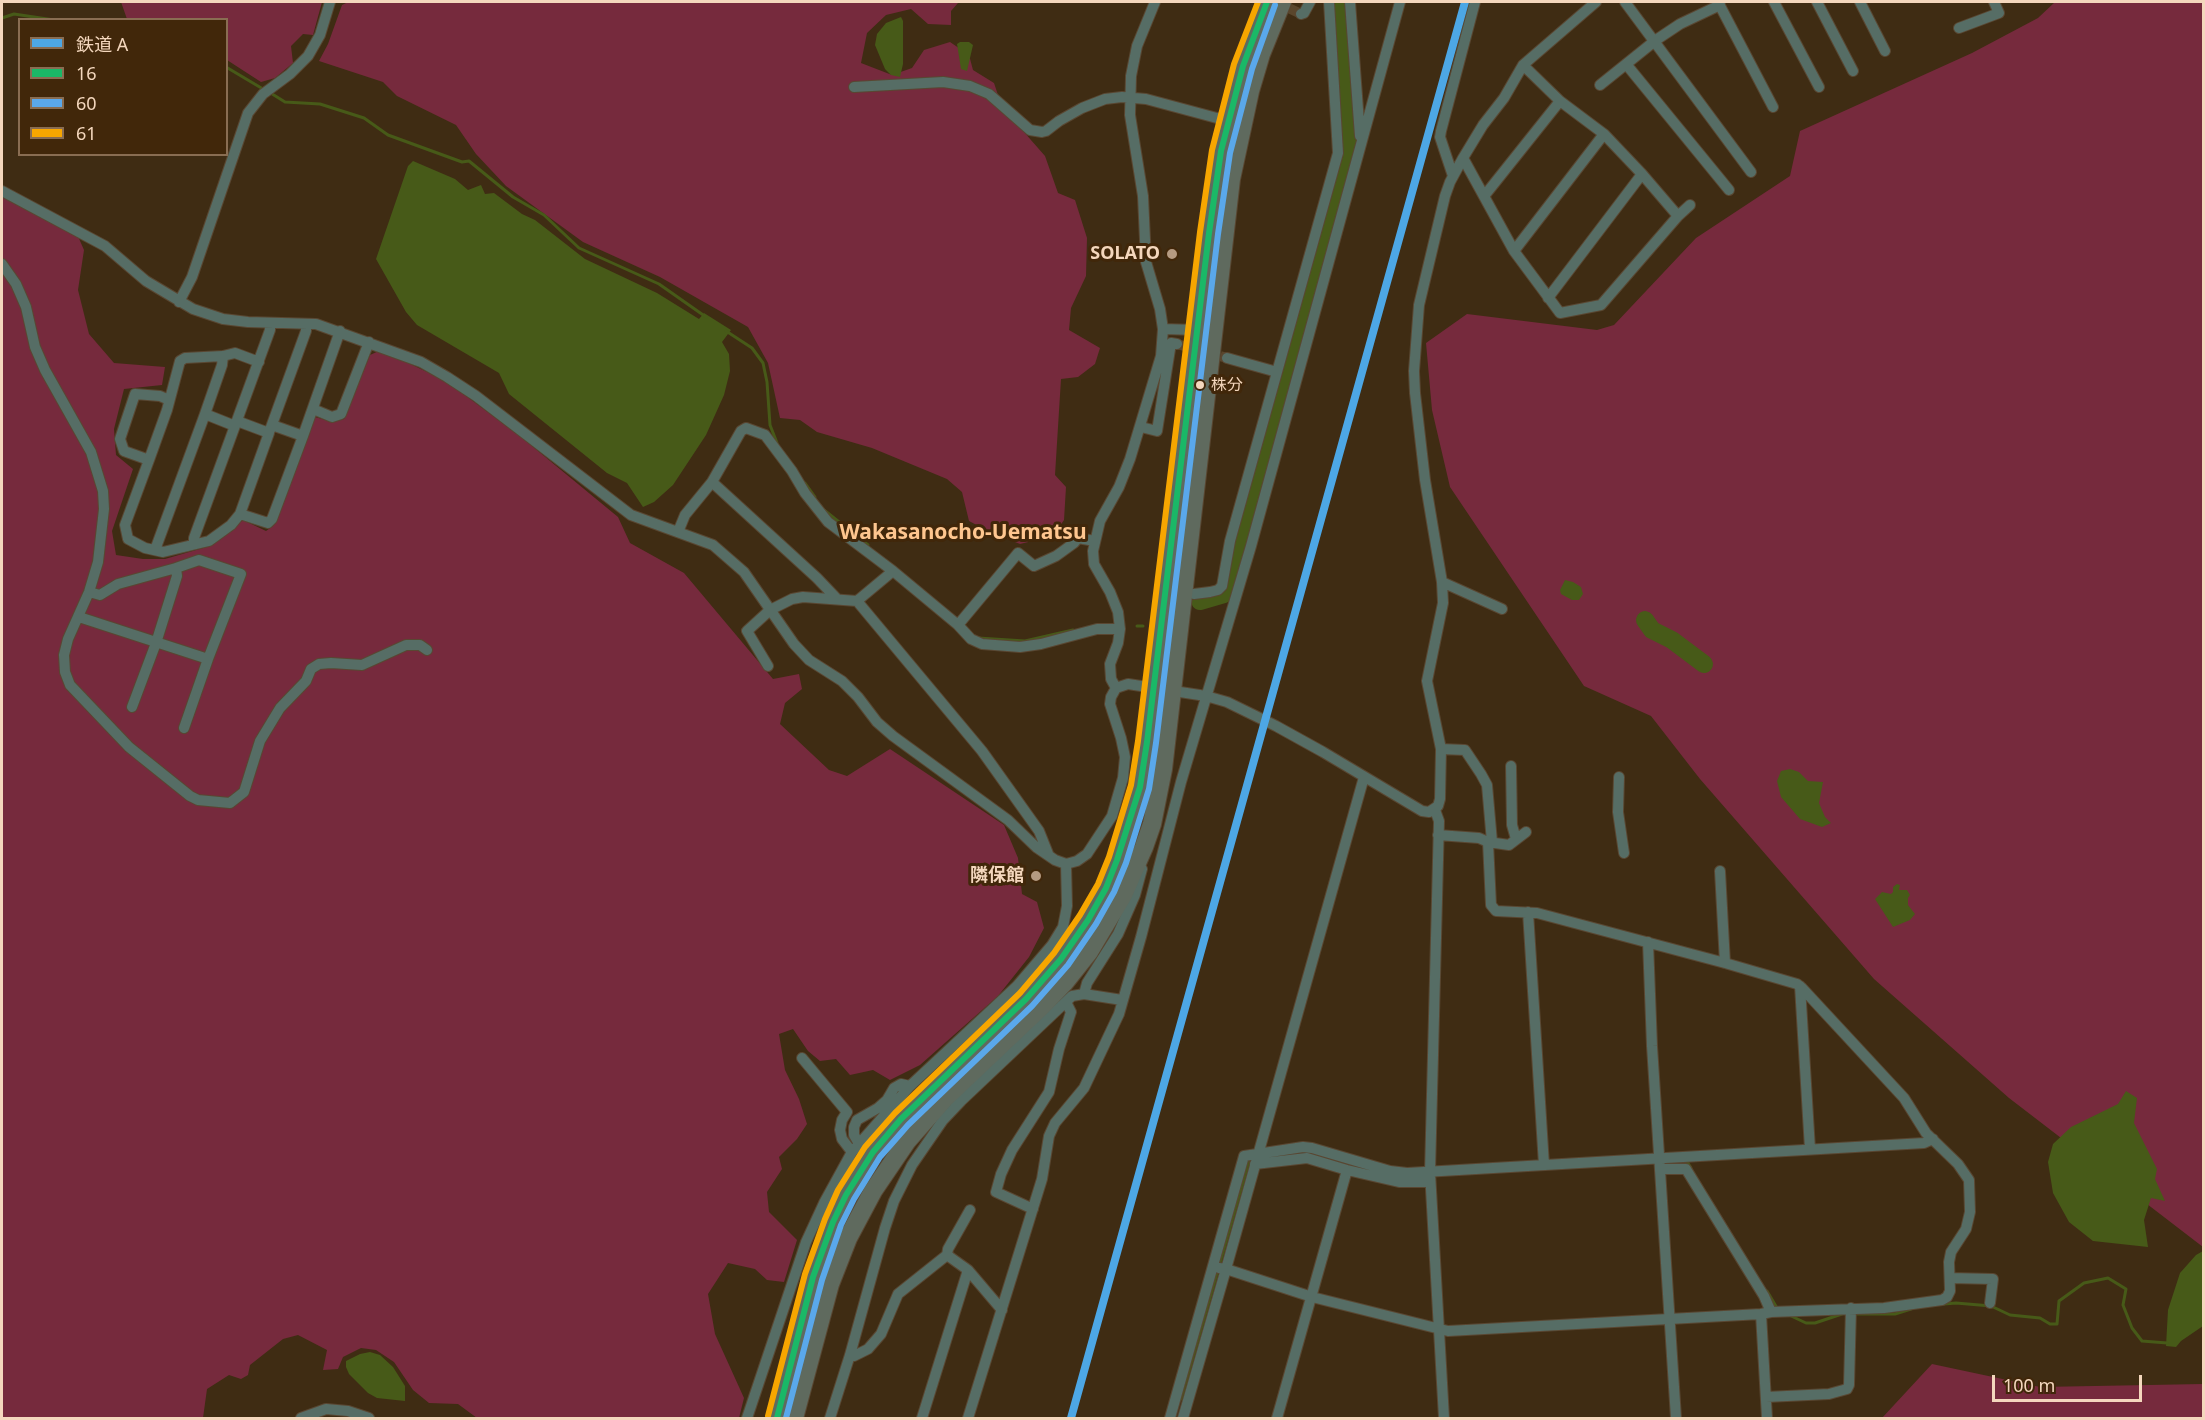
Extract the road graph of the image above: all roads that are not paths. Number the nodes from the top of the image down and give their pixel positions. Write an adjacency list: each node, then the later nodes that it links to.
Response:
1 (330, 2): 47 (street)
2 (1155, 2): 28 (street)
3 (1267, 2): 31 (highway)
4 (1282, 2): 92 (highway)
5 (1310, 2): 18 (street)
6 (1329, 2): 32 (street)
7 (1350, 2): 34 (street)
8 (1400, 2): 34 (street)
9 (1475, 2): 38 (street)
10 (1596, 2): 17 (street)
11 (1625, 2): 20 (street)
12 (1774, 2): 27 (street)
13 (1817, 2): 24 (street)
14 (1860, 2): 21 (street)
15 (1994, 2): 19 (street)
16 (1719, 3): 20 (street); 30 (street)
17 (1584, 6): 23 (street)
18 (1301, 14)
19 (1959, 28)
20 (1656, 40): 22 (street); 36 (street)
21 (1885, 51)
22 (1626, 64): 25 (street); 39 (street)
23 (1523, 65): 29 (street); 35 (street)
24 (1853, 71)
25 (1600, 86)
26 (854, 87): 28 (street)
27 (1820, 87)
28 (1131, 97): 31 (street); 50 (street)
29 (1560, 101): 33 (street); 41 (street)
30 (1773, 107)
31 (1228, 121): 51 (highway)
32 (1337, 132): 34 (street); 58 (street)
33 (1604, 134): 37 (street); 44 (street)
34 (1360, 137): 73 (street)
35 (1463, 158): 38 (street); 41 (street)
36 (1751, 172)
37 (1642, 174): 43 (street); 46 (street)
38 (1453, 176): 77 (street)
39 (1729, 190)
40 (2, 191): 47 (street)
41 (1485, 195): 44 (street)
42 (1690, 205): 43 (street)
43 (1678, 216): 46 (street)
44 (1514, 251): 46 (street)
45 (2, 264): 78 (street)
46 (1548, 298)
47 (179, 302): 48 (street)
48 (270, 323): 49 (street); 57 (street)
49 (306, 324): 52 (street); 64 (street)
50 (1162, 328): 51 (street); 63 (street)
51 (1197, 330): 92 (highway)
52 (340, 331): 53 (street); 60 (street)
53 (369, 342): 60 (street); 69 (street)
54 (1177, 344): 63 (street)
55 (223, 356): 57 (street); 59 (street); 61 (street)
56 (1227, 358): 58 (street)
57 (259, 362): 62 (street)
58 (1277, 372): 71 (street)
59 (170, 400): 66 (street); 66 (street)
60 (313, 410): 65 (street)
61 (205, 414): 62 (street); 74 (street)
62 (236, 423): 64 (street); 72 (street)
63 (1141, 427): 70 (street)
64 (270, 429): 65 (street); 68 (street)
65 (303, 436): 68 (street)
66 (149, 460): 74 (street)
67 (712, 482): 69 (street); 76 (street); 80 (street)
68 (240, 514): 72 (street)
69 (678, 532): 83 (street)
70 (1095, 541): 85 (street); 86 (street)
71 (1231, 541): 73 (street); 79 (street)
72 (194, 544): 74 (street)
73 (1250, 546): 93 (street)
74 (155, 550)
75 (176, 568): 78 (street); 87 (street); 89 (street)
76 (893, 571): 81 (street); 85 (street)
77 (1442, 582): 82 (street); 96 (street)
78 (89, 592): 84 (street)
79 (1194, 594)
80 (837, 599): 81 (street); 83 (street)
81 (857, 601): 105 (street)
82 (1502, 609)
83 (770, 610): 90 (street); 105 (street)
84 (79, 617): 87 (street); 88 (street)
85 (960, 622): 86 (street)
86 (1120, 629): 91 (street)
87 (156, 643): 89 (street); 94 (street)
88 (428, 650)
89 (208, 659): 95 (street)
90 (768, 666)
91 (1116, 688): 92 (street); 106 (street)
92 (1163, 689): 93 (street); 103 (highway); 145 (highway)
93 (1206, 696): 98 (street); 113 (street)
94 (132, 707)
95 (184, 728)
96 (1441, 749): 100 (street); 102 (street)
97 (1511, 766): 102 (street)
98 (1364, 777): 100 (street); 120 (street)
99 (1619, 777): 104 (street)
100 (1435, 810): 101 (street)
101 (1438, 835): 102 (street); 125 (street)
102 (1490, 842): 108 (street)
103 (1144, 847): 112 (street); 146 (highway)
104 (1624, 853)
105 (1049, 856): 106 (street)
106 (1066, 864): 116 (street)
107 (1720, 871): 110 (street)
108 (1528, 912): 109 (street); 123 (street)
109 (1648, 942): 110 (street); 122 (street)
110 (1725, 963): 111 (street)
111 (1800, 986): 117 (street); 119 (street)
112 (1084, 993): 113 (street); 114 (street)
113 (1122, 1000): 126 (street)
114 (1066, 1002): 126 (street); 139 (street)
115 (802, 1058): 118 (street)
116 (910, 1086): 118 (street); 118 (street)
117 (1933, 1139): 119 (street); 131 (street)
118 (855, 1147): 144 (street)
119 (1810, 1149): 122 (street)
120 (1258, 1153): 121 (street); 125 (street); 150 (street)
121 (1255, 1164): 124 (street); 129 (street)
122 (1660, 1164): 123 (street); 136 (street); 137 (street)
123 (1544, 1165): 125 (street)
124 (1347, 1170): 125 (street); 132 (street)
125 (1430, 1177): 138 (street)
126 (1033, 1209): 134 (street)
127 (970, 1210): 128 (street)
128 (947, 1255): 130 (street); 139 (street)
129 (1221, 1269): 132 (street); 151 (street)
130 (968, 1270): 134 (street); 148 (street)
131 (1950, 1278): 133 (street); 135 (street)
132 (1312, 1297): 138 (street); 152 (street)
133 (1990, 1303)
134 (1002, 1310): 149 (street)
135 (1851, 1312): 136 (street); 140 (street)
136 (1766, 1313): 137 (street); 140 (street)
137 (1668, 1317): 138 (street); 154 (street)
138 (1439, 1330): 153 (street)
139 (850, 1355): 147 (street)
140 (1766, 1397): 155 (street)
141 (333, 1414): 142 (street); 143 (street)
142 (301, 1419)
143 (369, 1419)
144 (747, 1419)
145 (777, 1419)
146 (794, 1419)
147 (830, 1419)
148 (922, 1419)
149 (968, 1419)
150 (1170, 1419)
151 (1183, 1419)
152 (1277, 1419)
153 (1444, 1419)
154 (1676, 1419)
155 (1767, 1419)

